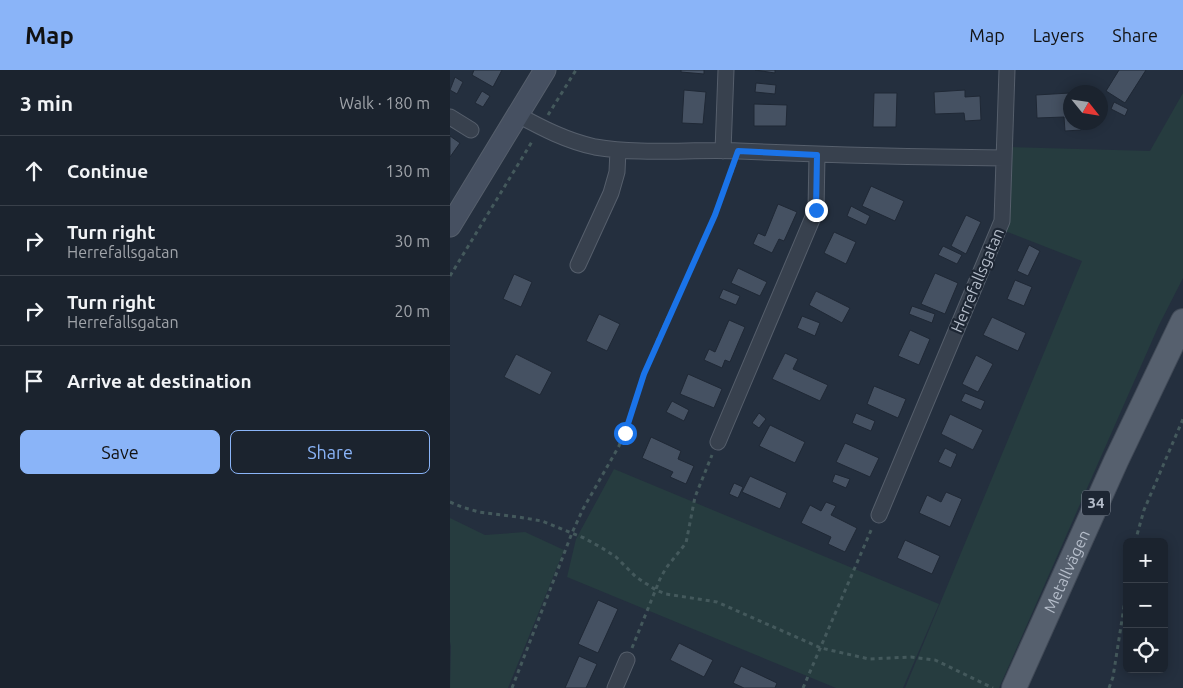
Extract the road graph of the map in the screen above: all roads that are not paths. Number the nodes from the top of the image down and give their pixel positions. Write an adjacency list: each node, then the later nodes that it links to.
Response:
1 (545, 70): 4 (street)
2 (726, 70): 8 (street)
3 (1007, 70): 10 (street, Herrefallsgatan)
4 (518, 115): 7 (street); 11 (street)
5 (450, 117): 6 (street)
6 (471, 130)
7 (618, 150): 8 (street); 12 (street)
8 (723, 151): 9 (street)
9 (817, 155): 10 (street); 14 (street)
10 (1004, 158): 15 (street, Herrefallsgatan)
11 (450, 226)
12 (578, 265)
13 (1183, 321): 18 (main road, Metallvägen / 34)
14 (718, 442)
15 (879, 515)
16 (627, 660): 17 (street)
17 (615, 688)
18 (1014, 688)

